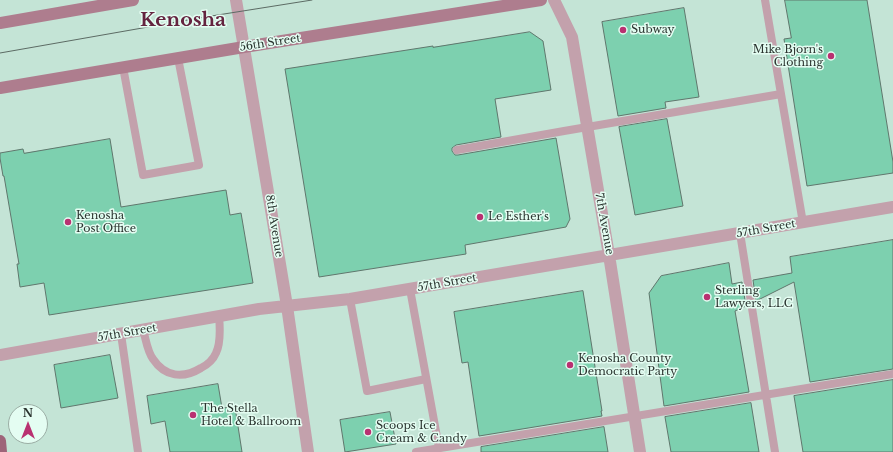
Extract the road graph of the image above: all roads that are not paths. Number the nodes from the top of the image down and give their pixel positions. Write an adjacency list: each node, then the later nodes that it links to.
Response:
1 (133, 0): 6 (street)
2 (236, 0): 7 (street, 8th Avenue)
3 (541, 0): 7 (street, 56th Street)
4 (554, 0): 12 (street, 7th Avenue)
5 (765, 0): 11 (lane)
6 (0, 23)
7 (244, 47): 8 (street, 56th Street); 20 (street, 8th Avenue)
8 (178, 58): 9 (street, 56th Street); 9 (lane)
9 (123, 68): 10 (street, 56th Street)
10 (0, 88)
11 (781, 94): 12 (lane); 15 (lane)
12 (587, 127): 13 (lane); 17 (street, 7th Avenue)
13 (457, 150)
14 (893, 208): 15 (street, 57th Street)
15 (803, 223): 16 (street, 57th Street)
16 (740, 234): 17 (street, 57th Street); 27 (lane)
17 (609, 255): 18 (street, 57th Street); 28 (street, 7th Avenue)
18 (410, 289): 19 (street, 57th Street); 26 (lane)
19 (350, 299): 20 (street, 57th Street); 26 (lane)
20 (287, 306): 21 (street, 57th Street); 33 (street, 8th Avenue)
21 (219, 316): 22 (street, 57th Street); 22 (lane)
22 (143, 330): 23 (street, 57th Street)
23 (121, 334): 24 (street, 57th Street); 32 (lane)
24 (0, 355)
25 (893, 374): 27 (lane)
26 (426, 379): 30 (lane)
27 (765, 395): 28 (lane); 36 (lane)
28 (634, 416): 30 (lane); 35 (street, 7th Avenue)
29 (0, 441): 31 (main road)
30 (439, 448): 34 (lane)
31 (2, 452)
32 (138, 452)
33 (308, 452)
34 (416, 452)
35 (640, 452)
36 (775, 452)

